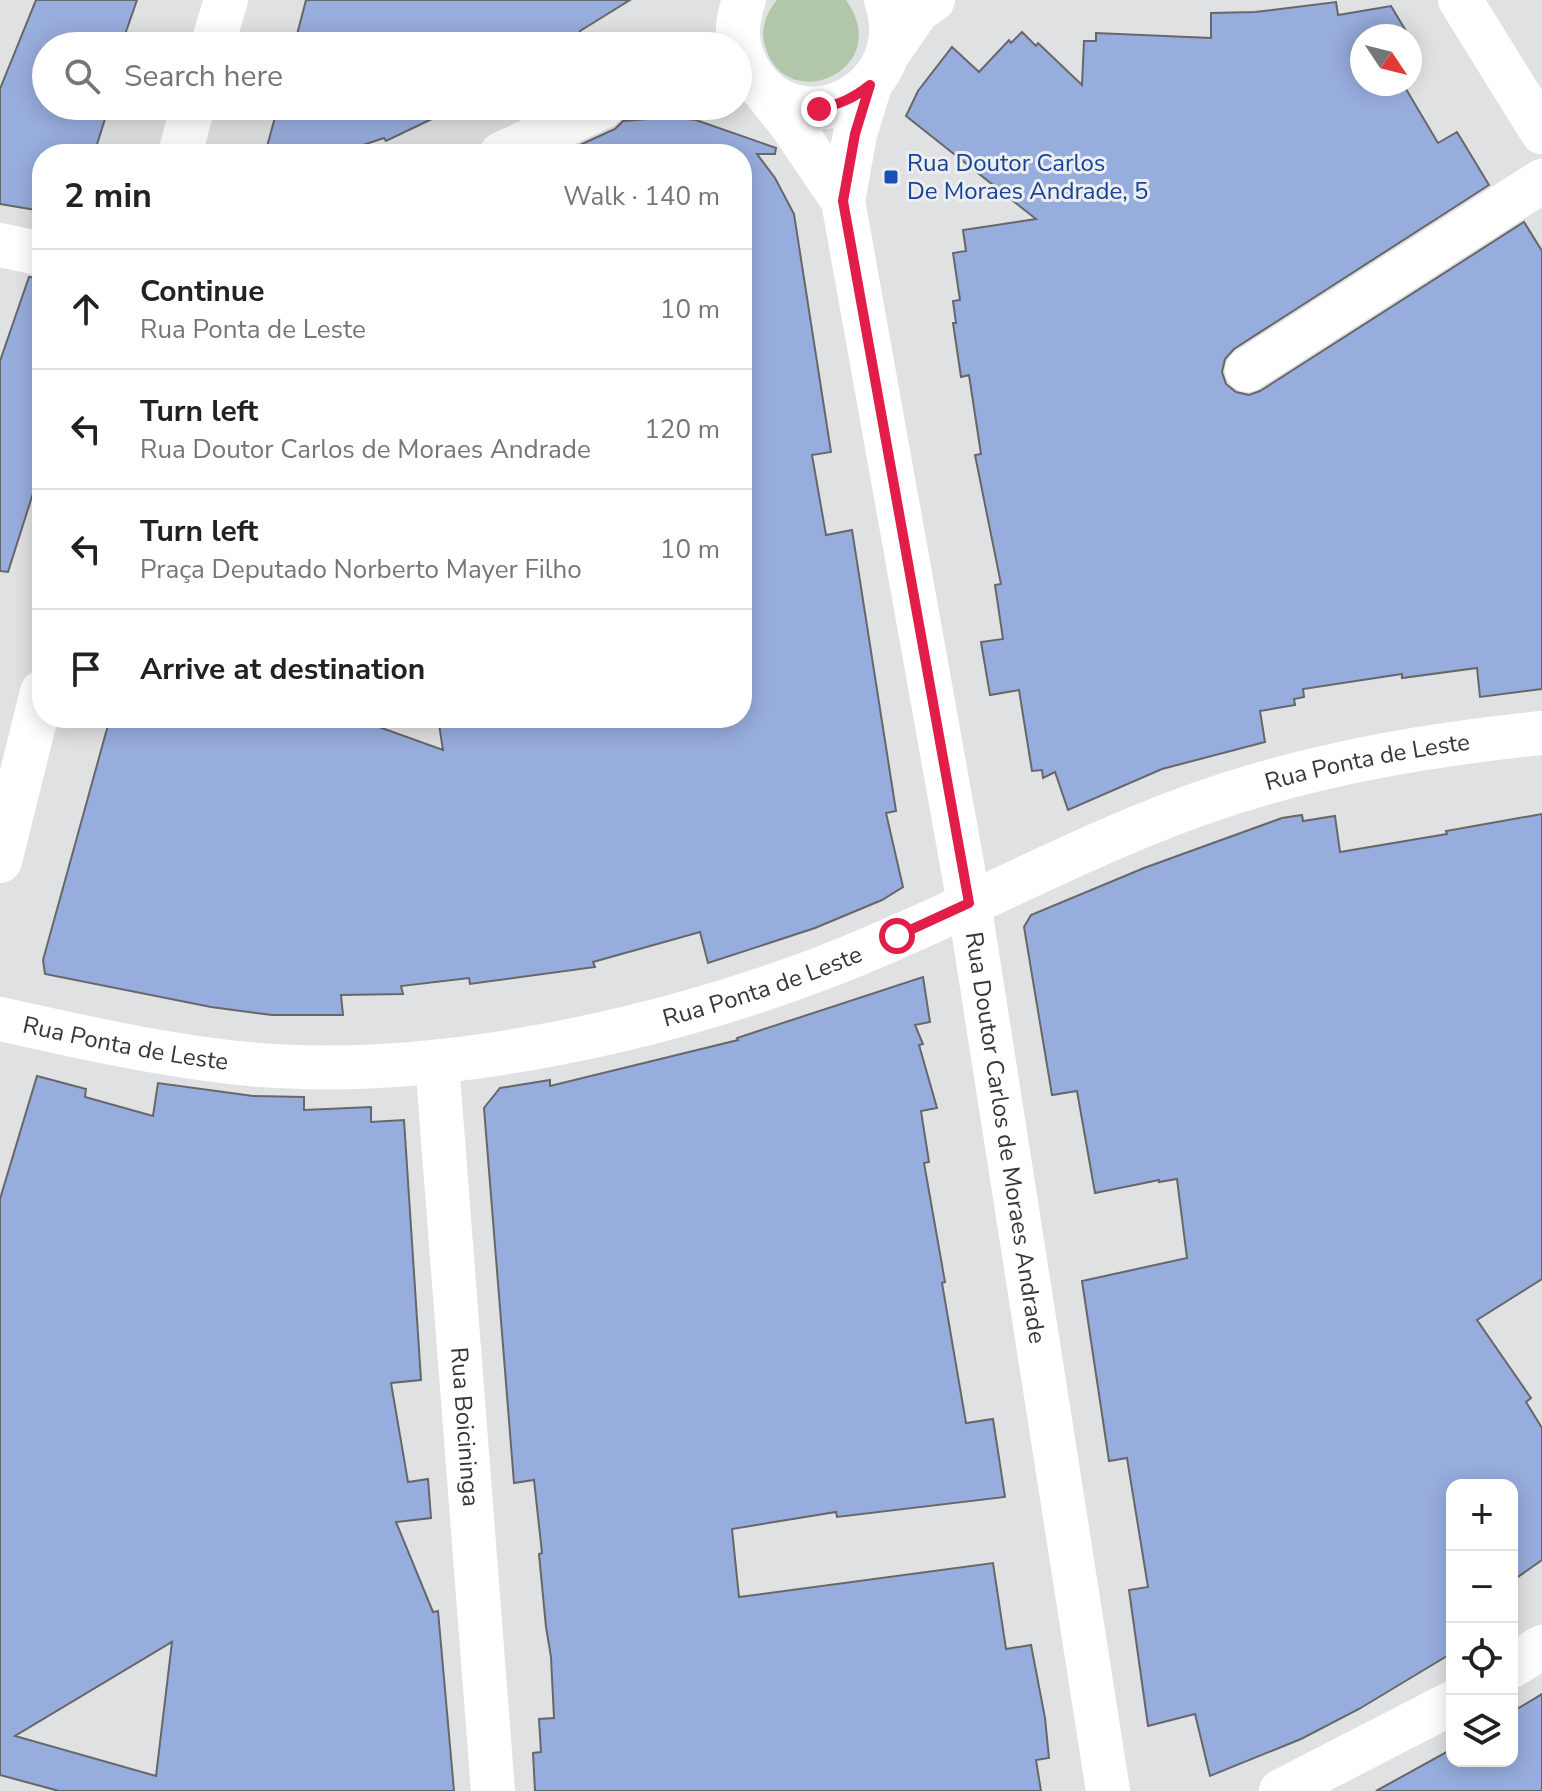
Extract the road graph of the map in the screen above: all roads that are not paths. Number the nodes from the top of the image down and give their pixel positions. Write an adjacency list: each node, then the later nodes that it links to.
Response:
1 (226, 0): 6 (street)
2 (744, 0): 7 (street)
3 (886, 0): 8 (street)
4 (933, 0): 8 (street)
5 (1460, 0): 13 (street)
6 (216, 32)
7 (737, 32)
8 (880, 68): 9 (street); 17 (street, Rua Doutor Carlos de Moraes Andrade)
9 (752, 71)
10 (752, 73): 17 (street, Rua Doutor Carlos de Moraes Andrade)
11 (189, 120): 14 (street)
12 (574, 120): 15 (street)
13 (1542, 132)
14 (183, 144)
15 (522, 144)
16 (1542, 181): 20 (street)
17 (843, 201): 24 (street, Rua Doutor Carlos de Moraes Andrade)
18 (0, 245): 19 (street)
19 (32, 252)
20 (1247, 370)
21 (33, 728): 23 (street)
22 (1542, 733): 24 (street, Rua Ponta de Leste)
23 (0, 861)
24 (969, 903): 26 (street, Rua Ponta de Leste); 31 (street, Rua Doutor Carlos de Moraes Andrade)
25 (0, 1019): 26 (street, Rua Ponta de Leste)
26 (437, 1062): 30 (street, Rua Boicininga)
27 (1542, 1647): 28 (street)
28 (1518, 1662)
29 (1446, 1706): 32 (street)
30 (493, 1791)
31 (1108, 1791)
32 (1281, 1791)

